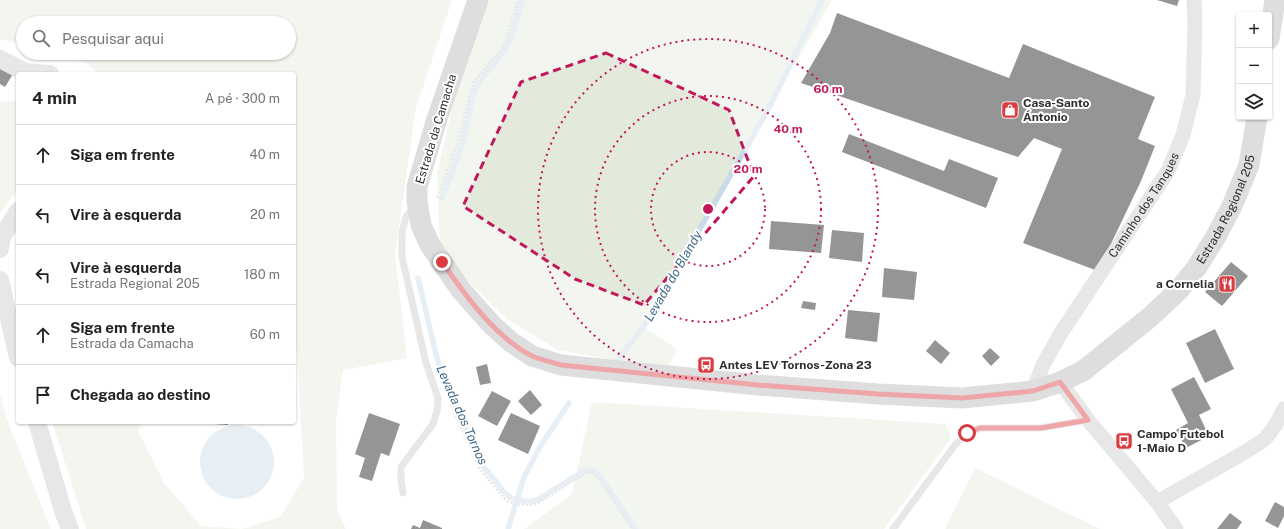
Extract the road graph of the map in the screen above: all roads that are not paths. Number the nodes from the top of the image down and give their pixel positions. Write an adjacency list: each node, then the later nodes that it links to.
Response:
1 (478, 0): 8 (main road, Estrada da Camacha)
2 (1194, 0): 15 (street, Caminho dos Tanques)
3 (1275, 0): 4 (main road)
4 (1272, 20)
5 (0, 59): 6 (street)
6 (25, 72)
7 (1256, 120): 14 (main road, Estrada Regional 205)
8 (417, 202): 13 (main road, Estrada da Camacha); 19 (lane)
9 (16, 214): 10 (street)
10 (0, 249)
11 (0, 280): 12 (street)
12 (16, 349)
13 (561, 365): 15 (main road, Estrada Regional 205)
14 (1060, 382): 15 (main road, Estrada Regional 205); 17 (street)
15 (1033, 391)
16 (1284, 409): 20 (street)
17 (1088, 420): 20 (street); 22 (lane)
18 (38, 424): 21 (street)
19 (403, 493)
20 (1158, 502): 23 (street)
21 (70, 529)
22 (893, 529)
23 (1176, 529)

